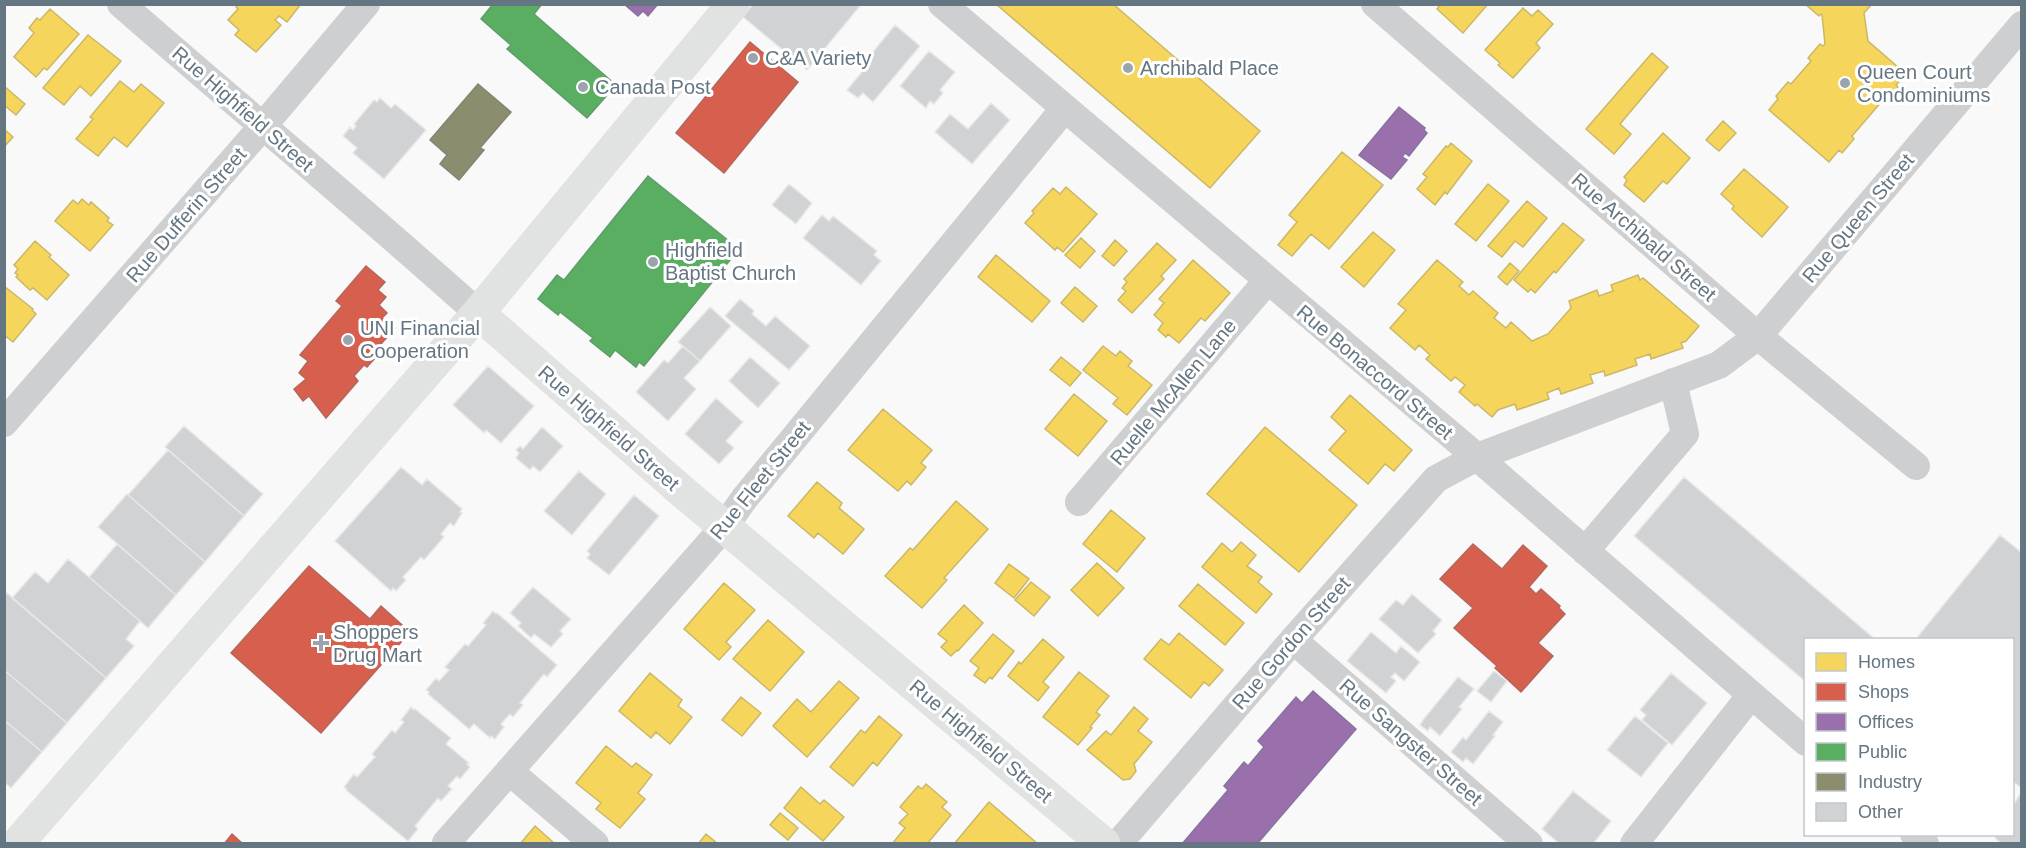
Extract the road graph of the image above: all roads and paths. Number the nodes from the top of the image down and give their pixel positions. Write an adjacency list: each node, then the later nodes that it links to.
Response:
1 (121, 4): 8 (street, Rue Highfield Street)
2 (366, 4): 8 (street, Rue Dufferin Street)
3 (733, 4): 10 (main road)
4 (942, 4): 7 (street, Rue Bonaccord Street)
5 (1386, 8): 11 (street, Rue Archibald Street)
6 (2022, 25): 11 (street, Rue Queen Street)
7 (1064, 109): 9 (street, Rue Bonaccord Street); 17 (street, Rue Fleet Street)
8 (262, 128): 10 (street, Rue Highfield Street); 13 (street, Rue Dufferin Street)
9 (1267, 281): 14 (street, Rue Bonaccord Street); 16 (street, Ruelle McAllen Lane)
10 (478, 313): 17 (main road, Rue Highfield Street); 23 (main road)
11 (1758, 336): 12 (street, Rue Queen Street); 15 (street, Rue Archibald Street)
12 (1673, 382): 14 (street, Rue Queen Street); 18 (street)
13 (4, 423)
14 (1477, 458): 18 (street, Rue Bonaccord Street); 19 (street, Rue Gordon Street)
15 (1917, 466)
16 (1080, 502)
17 (725, 526): 22 (street, Rue Fleet Street); 26 (main road, Rue Highfield Street)
18 (1585, 551): 20 (street, Rue Bonaccord Street)
19 (1293, 640): 27 (street, Rue Gordon Street); 28 (street, Rue Sangster Street)
20 (1751, 695): 21 (street, Rue Bonaccord Street); 29 (street)
21 (1804, 740)
22 (509, 771): 24 (street, Rue Fleet Street); 25 (street)
23 (15, 840)
24 (446, 843)
25 (595, 843)
26 (1104, 843)
27 (1118, 843)
28 (1529, 843)
29 (1634, 843)

